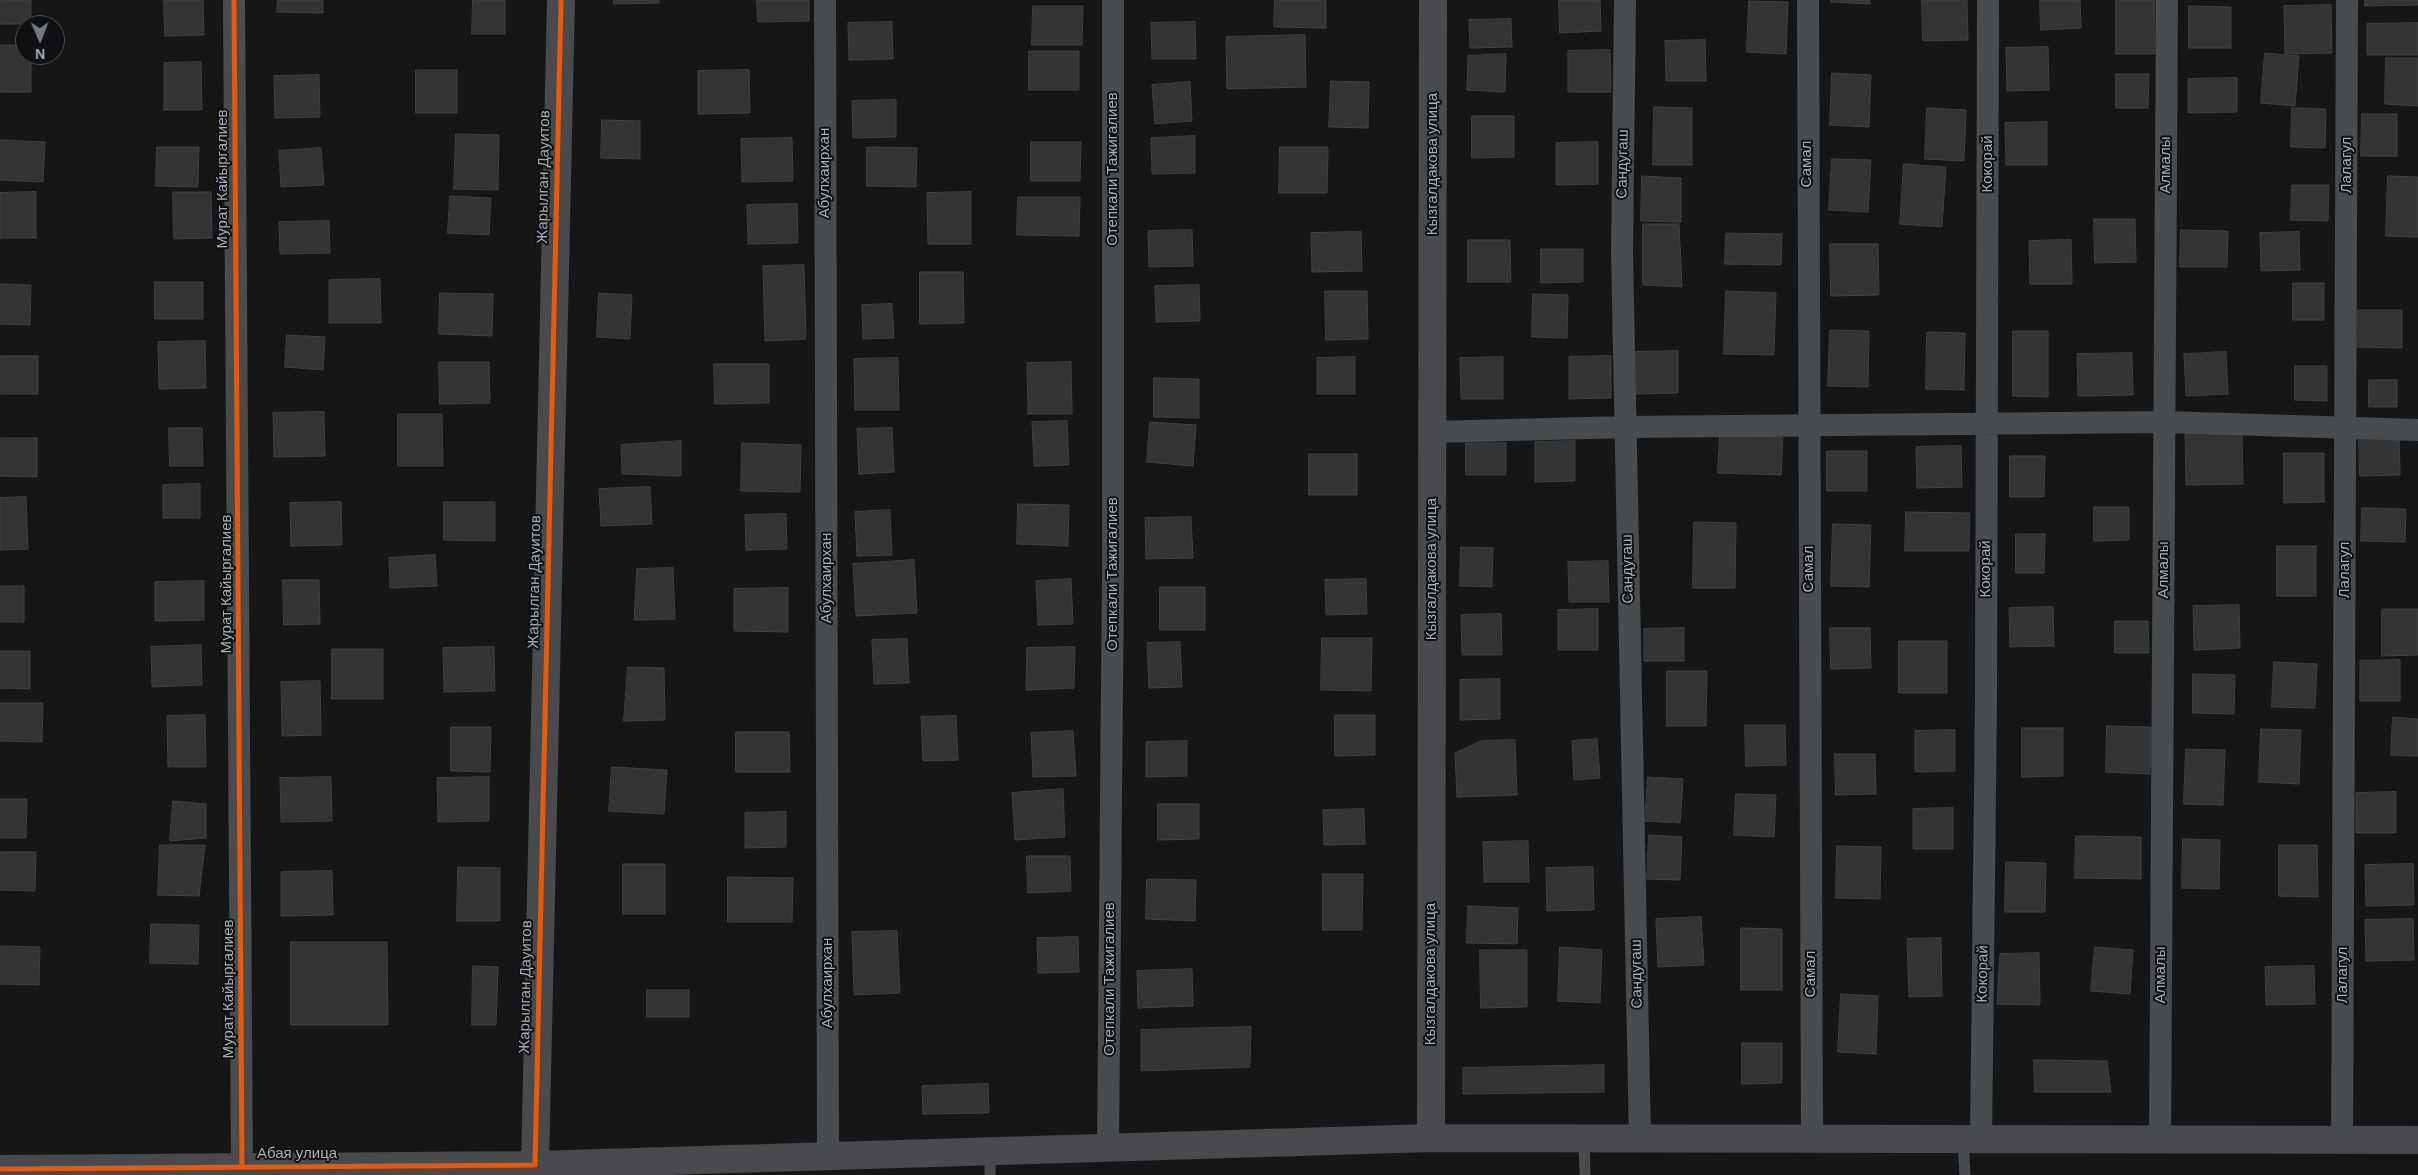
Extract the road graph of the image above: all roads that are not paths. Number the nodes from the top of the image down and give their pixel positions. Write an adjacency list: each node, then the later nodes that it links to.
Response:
1 (234, 0): 29 (street, Мурат Кайыргалиев)
2 (561, 0): 31 (street, Жарылган Дауитов)
3 (825, 0): 27 (street, Абулхаирхан)
4 (1113, 0): 26 (street, Отепкали Тажигалиев)
5 (1433, 0): 17 (street, Кызгалдакова улица)
6 (1625, 0): 14 (street, Сандугаш)
7 (1808, 0): 13 (street, Самал)
8 (1988, 0): 12 (street, Кокорай)
9 (2167, 0): 11 (street, Алмалы)
10 (2347, 0): 15 (street, Лалагул)
11 (2165, 422): 12 (street); 15 (street); 23 (street, Алмалы)
12 (1987, 423): 13 (street); 22 (street, Кокорай)
13 (1808, 426): 14 (street); 21 (street, Самал)
14 (1626, 427): 17 (street); 20 (street, Сандугаш)
15 (2346, 429): 16 (street); 24 (street, Лалагул)
16 (2418, 430)
17 (1432, 432): 18 (street, Кызгалдакова улица)
18 (1431, 1138): 19 (street, Абая улица); 26 (street, Абая улица)
19 (1584, 1138): 20 (street, Абая улица); 33 (lane)
20 (1640, 1138): 21 (street, Абая улица)
21 (1812, 1138): 22 (street, Абая улица)
22 (1972, 1139): 23 (street, Абая улица); 34 (lane)
23 (2160, 1139): 24 (street, Абая улица)
24 (2342, 1140): 25 (street, Абая улица)
25 (2418, 1140)
26 (1108, 1148): 28 (street, Абая улица)
27 (828, 1156): 28 (street, Абая улица); 31 (street, Абая улица)
28 (990, 1163)
29 (242, 1167): 30 (street, Абая улица); 32 (street, Абая улица)
30 (0, 1169)
31 (528, 1170): 32 (street, Абая улица)
32 (410, 1171)
33 (1585, 1175)
34 (1965, 1175)

